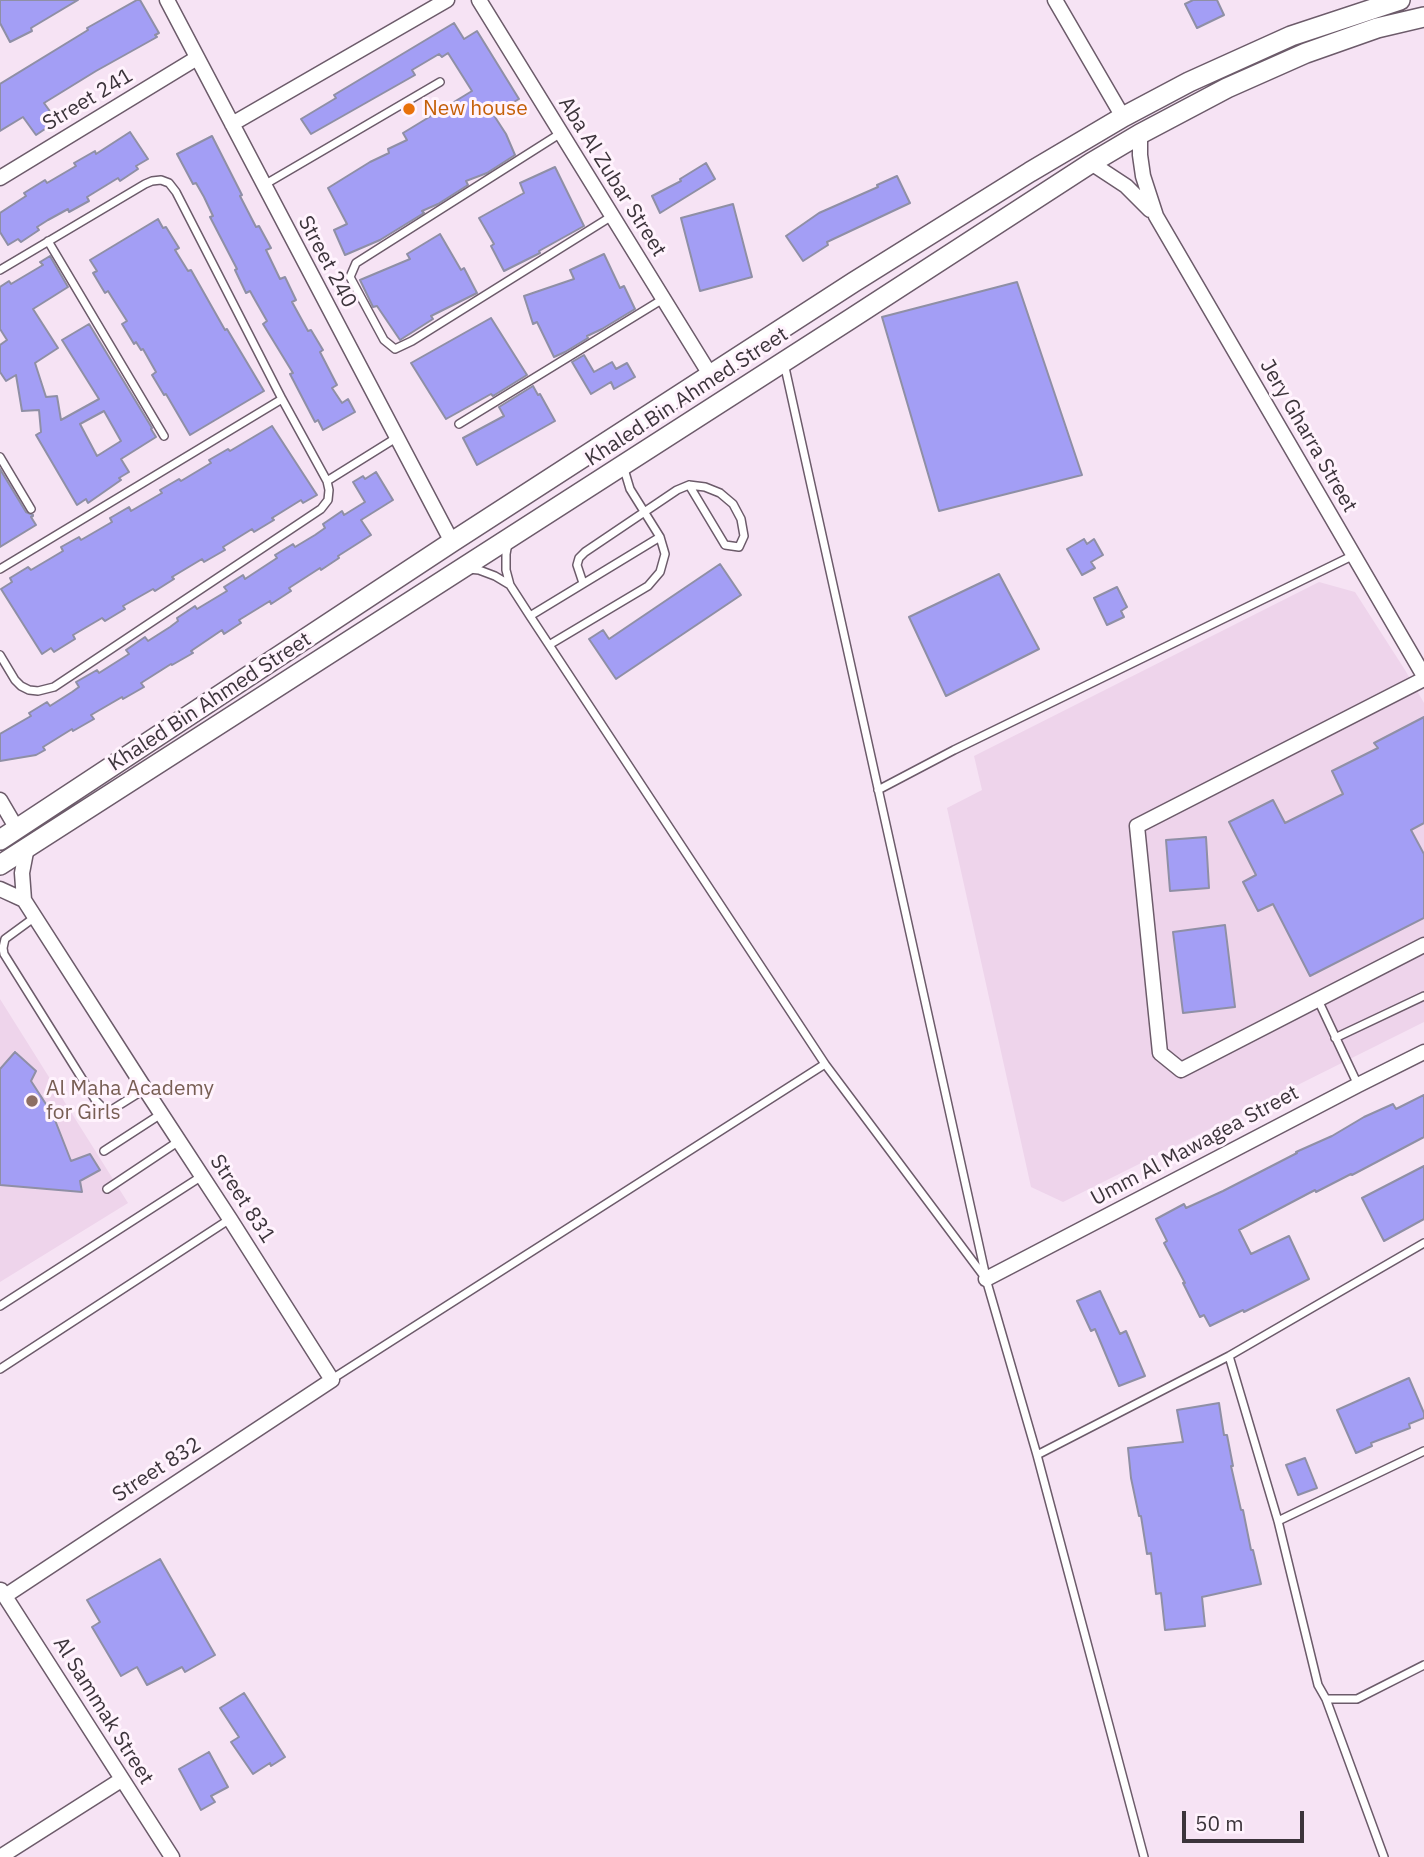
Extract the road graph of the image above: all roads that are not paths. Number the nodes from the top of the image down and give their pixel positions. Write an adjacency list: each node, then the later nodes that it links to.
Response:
1 (167, 0): 7 (street, Street 240)
2 (447, 0): 10 (street)
3 (479, 0): 11 (street, Aba Al Zubar Street)
4 (1055, 0): 9 (street)
5 (1400, 0): 9 (main road, Khaled Bin Ahmed Street)
6 (1424, 17): 12 (main road, Khaled Bin Ahmed Street)
7 (197, 58): 10 (street, Street 240); 14 (street, Street 241)
8 (440, 82): 15 (lane)
9 (1123, 117): 22 (main road, Khaled Bin Ahmed Street)
10 (232, 124): 15 (street, Street 240)
11 (561, 133): 16 (street, Aba Al Zubar Street); 16 (lane)
12 (1140, 134): 13 (main road, Khaled Bin Ahmed Street); 17 (street, Jery Gharra Street)
13 (1091, 163): 17 (street, Jery Gharra Street); 21 (main road, Khaled Bin Ahmed Street)
14 (0, 178)
15 (263, 186): 26 (street, Street 240)
16 (612, 216): 20 (street, Aba Al Zubar Street)
17 (1156, 216): 36 (street, Jery Gharra Street)
18 (48, 241): 19 (lane); 23 (lane); 25 (lane)
19 (0, 270)
20 (663, 299): 22 (street, Aba Al Zubar Street); 24 (lane)
21 (783, 362): 28 (main road, Khaled Bin Ahmed Street); 45 (lane)
22 (710, 376): 35 (main road, Khaled Bin Ahmed Street)
23 (282, 399): 29 (lane); 37 (lane)
24 (459, 424)
25 (164, 436)
26 (396, 438): 29 (lane); 35 (street, Street 240)
27 (0, 457): 31 (lane)
28 (623, 465): 32 (lane); 34 (main road, Khaled Bin Ahmed Street)
29 (327, 481): 43 (lane)
30 (689, 485): 30 (lane); 32 (lane)
31 (30, 509)
32 (645, 513): 33 (lane); 39 (lane)
33 (660, 537): 39 (lane); 42 (lane)
34 (509, 538): 38 (main road, Khaled Bin Ahmed Street); 40 (lane)
35 (452, 542): 47 (main road, Khaled Bin Ahmed Street)
36 (1354, 555): 44 (street, Jery Gharra Street); 45 (lane)
37 (0, 569)
38 (461, 569): 40 (lane); 49 (main road, Khaled Bin Ahmed Street)
39 (583, 583): 41 (lane)
40 (510, 585): 41 (lane)
41 (530, 616): 42 (lane)
42 (549, 645): 60 (lane)
43 (0, 655)
44 (1424, 678): 57 (street)
45 (878, 790): 70 (lane)
46 (0, 800): 47 (street)
47 (17, 829): 48 (main road, Khaled Bin Ahmed Street)
48 (0, 839)
49 (27, 847): 50 (main road, Khaled Bin Ahmed Street); 52 (street)
50 (0, 864)
51 (0, 889): 52 (street)
52 (24, 900): 53 (street, Street 831)
53 (35, 917): 54 (lane); 62 (street, Street 831)
54 (2, 942): 62 (lane)
55 (1424, 945): 57 (street)
56 (1424, 996): 58 (lane)
57 (1318, 1000): 58 (lane)
58 (1335, 1038): 61 (lane)
59 (1424, 1052): 61 (street, Umm Al Mawagea Street)
60 (825, 1064): 70 (lane); 74 (lane)
61 (1358, 1085): 70 (street, Umm Al Mawagea Street)
62 (145, 1089): 63 (street, Street 831)
63 (162, 1114): 64 (street, Street 831); 65 (lane)
64 (179, 1141): 66 (street, Street 831); 67 (lane)
65 (104, 1151)
66 (202, 1176): 68 (street, Street 831); 71 (lane)
67 (107, 1189)
68 (230, 1219): 73 (lane); 74 (street, Street 831)
69 (1424, 1243): 72 (lane)
70 (986, 1279): 76 (lane)
71 (0, 1306)
72 (1229, 1356): 76 (lane); 77 (lane)
73 (0, 1369)
74 (332, 1380): 78 (street, Street 832)
75 (1424, 1451): 77 (lane)
76 (1037, 1455): 84 (lane)
77 (1278, 1521): 80 (lane)
78 (3, 1592): 81 (street, Al Sammak Street)
79 (1424, 1665): 80 (lane)
80 (1326, 1699): 85 (lane)
81 (121, 1780): 82 (street); 83 (street, Al Sammak Street)
82 (0, 1857)
83 (172, 1857)
84 (1144, 1857)
85 (1384, 1857)

